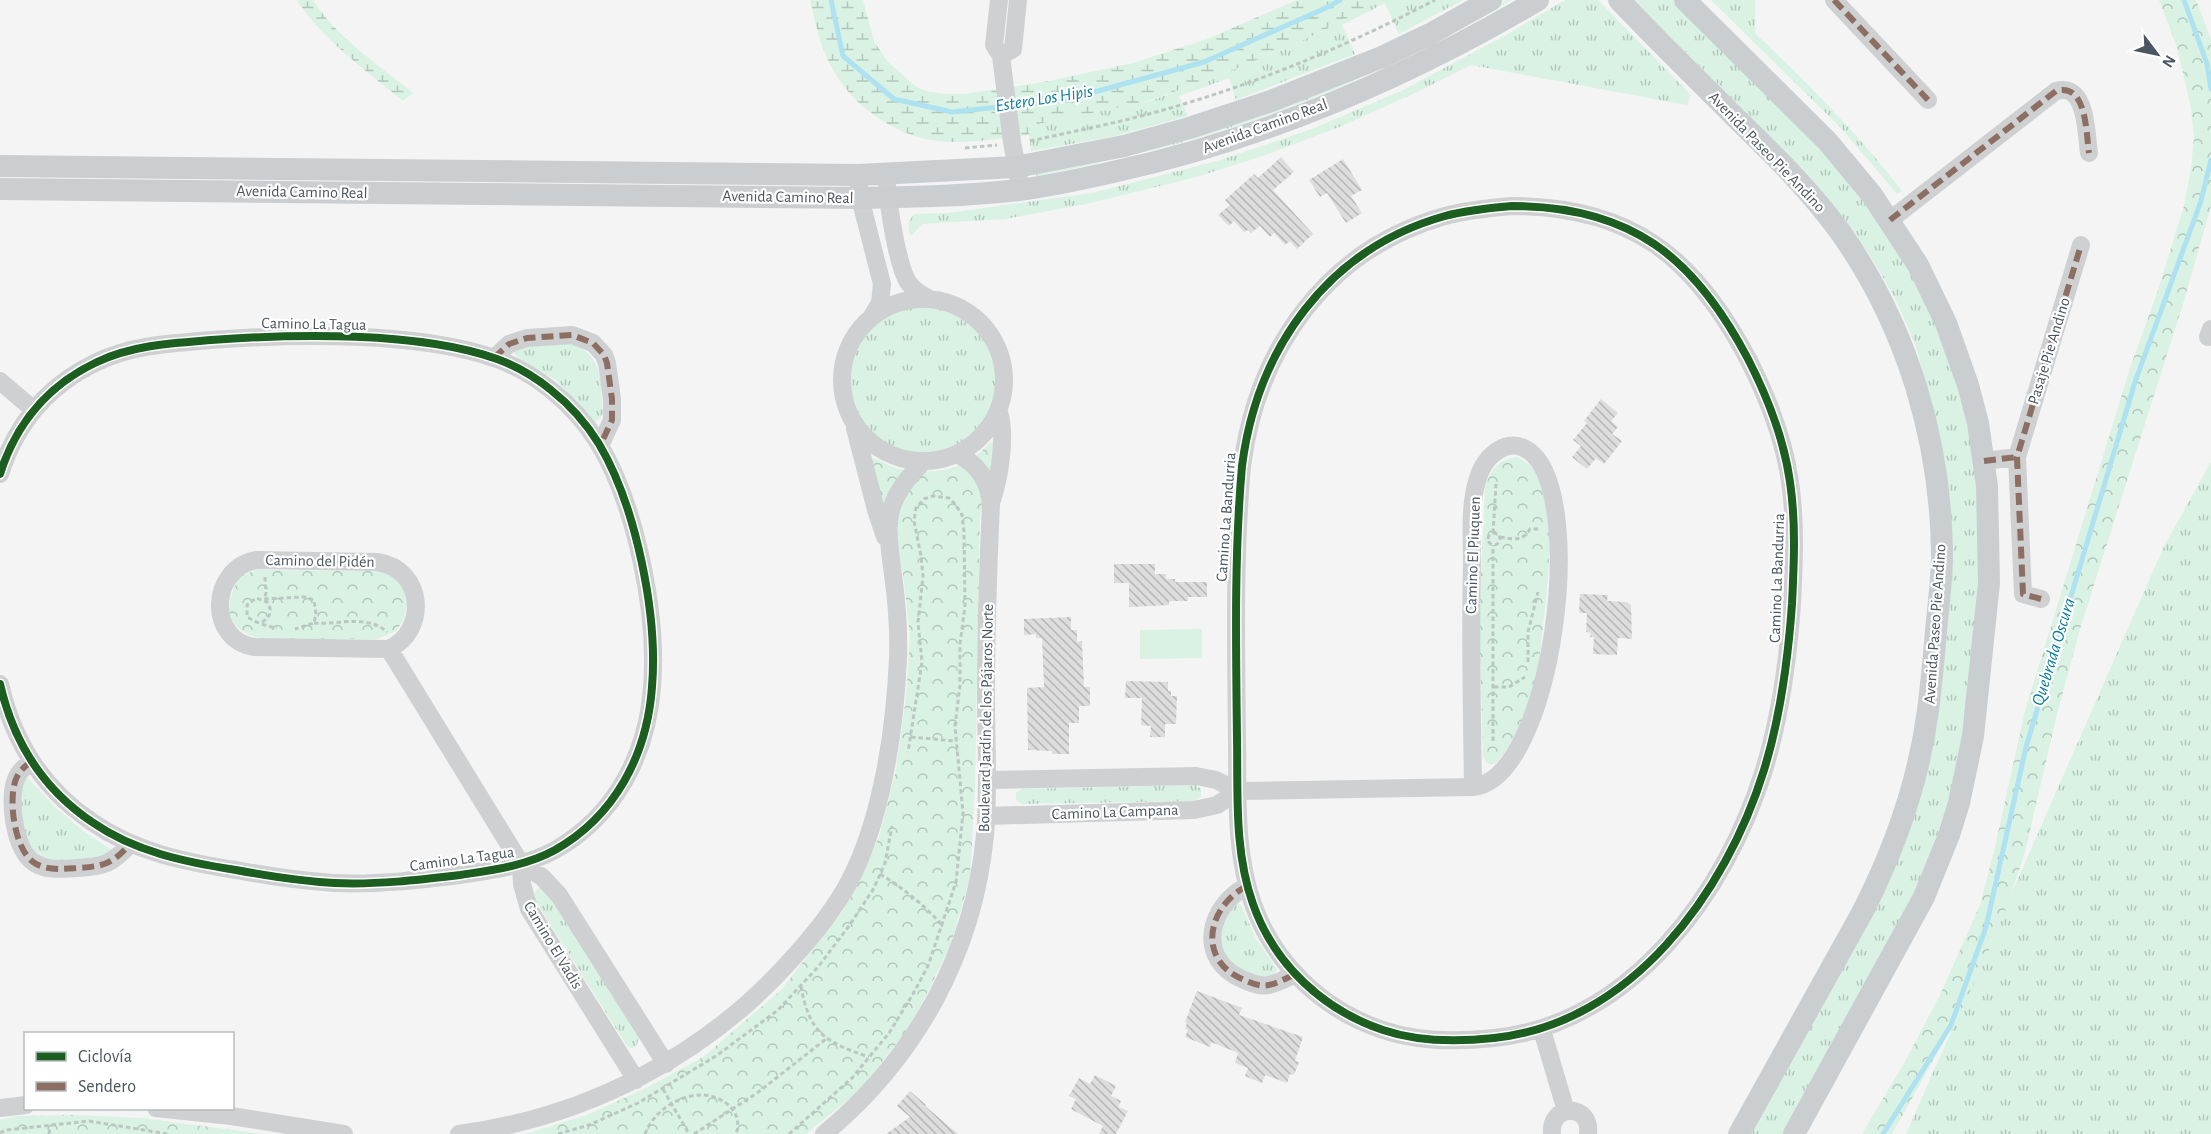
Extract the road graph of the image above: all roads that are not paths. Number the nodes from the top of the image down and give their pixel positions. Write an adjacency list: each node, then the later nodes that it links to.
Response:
1 (999, 0): 8 (street)
2 (1018, 0): 8 (street)
3 (1491, 0): 12 (main road, Avenida Camino Real)
4 (1538, 0): 16 (main road, Avenida Camino Real)
5 (1619, 0): 60 (main road, Avenida Paseo Pie Andino)
6 (1685, 0): 19 (main road)
7 (1834, 0): 9 (street)
8 (1001, 56): 12 (street)
9 (1928, 100)
10 (2089, 153): 19 (street)
11 (0, 166): 13 (main road, Avenida Camino Real)
12 (1016, 167): 14 (main road, Avenida Camino Real); 16 (street)
13 (858, 175): 14 (main road, Avenida Camino Real); 18 (street)
14 (886, 175): 17 (street)
15 (0, 189): 18 (main road, Avenida Camino Real)
16 (1021, 190): 17 (main road, Avenida Camino Real)
17 (888, 197): 18 (main road, Avenida Camino Real); 21 (street)
18 (860, 198): 22 (street)
19 (1890, 220): 31 (main road)
20 (2081, 245): 30 (street, Pasaje Pie Andino)
21 (930, 299): 22 (street); 26 (street)
22 (870, 319): 27 (street)
23 (494, 358): 25 (street, Camino La Tagua); 28 (street, Camino La Tagua); 28 (street)
24 (0, 381): 25 (street)
25 (34, 410): 33 (street, Camino La Tagua)
26 (999, 411): 29 (street); 34 (street, Boulevard Jardín de los Pájaros Norte)
27 (853, 422): 32 (street); 35 (street)
28 (600, 446): 45 (street, Camino La Tagua)
29 (957, 454): 32 (street); 34 (street, Boulevard Jardín de los Pájaros Norte)
30 (2017, 457): 31 (street); 36 (street, Pasaje Pie Andino)
31 (1984, 461): 61 (main road)
32 (923, 462): 35 (street)
33 (0, 474)
34 (991, 504): 40 (street, Boulevard Jardín de los Pájaros Norte)
35 (888, 544): 49 (street)
36 (2041, 599)
37 (394, 646): 37 (street, Camino del Pidén); 45 (street)
38 (0, 684): 39 (street, Camino La Tagua)
39 (31, 762): 44 (street, Camino La Tagua); 44 (street)
40 (987, 780): 42 (street, Camino La Campana); 43 (street, Boulevard Jardín de los Pájaros Norte)
41 (1473, 787): 41 (street, Camino El Piuquen); 42 (street, Camino La Campana)
42 (1238, 791): 43 (street, Camino La Campana); 46 (street, Camino La Bandurria); 48 (street, Camino La Bandurria)
43 (986, 816): 55 (street, Boulevard Jardín de los Pájaros Norte)
44 (130, 844): 45 (street, Camino La Tagua)
45 (521, 864): 49 (street, Camino El Vadis); 50 (street, Camino El Vadis)
46 (1247, 886): 47 (street, Camino La Bandurria); 47 (street)
47 (1295, 974): 48 (street, Camino La Bandurria)
48 (1542, 1030): 54 (street)
49 (666, 1064): 50 (street)
50 (636, 1080): 57 (street)
51 (24, 1105): 52 (street)
52 (0, 1108)
53 (175, 1110): 56 (street)
54 (1566, 1111): 58 (street); 59 (street)
55 (826, 1133)
56 (344, 1134)
57 (459, 1134)
58 (1552, 1134)
59 (1588, 1134)
60 (1738, 1134)
61 (1794, 1134)

